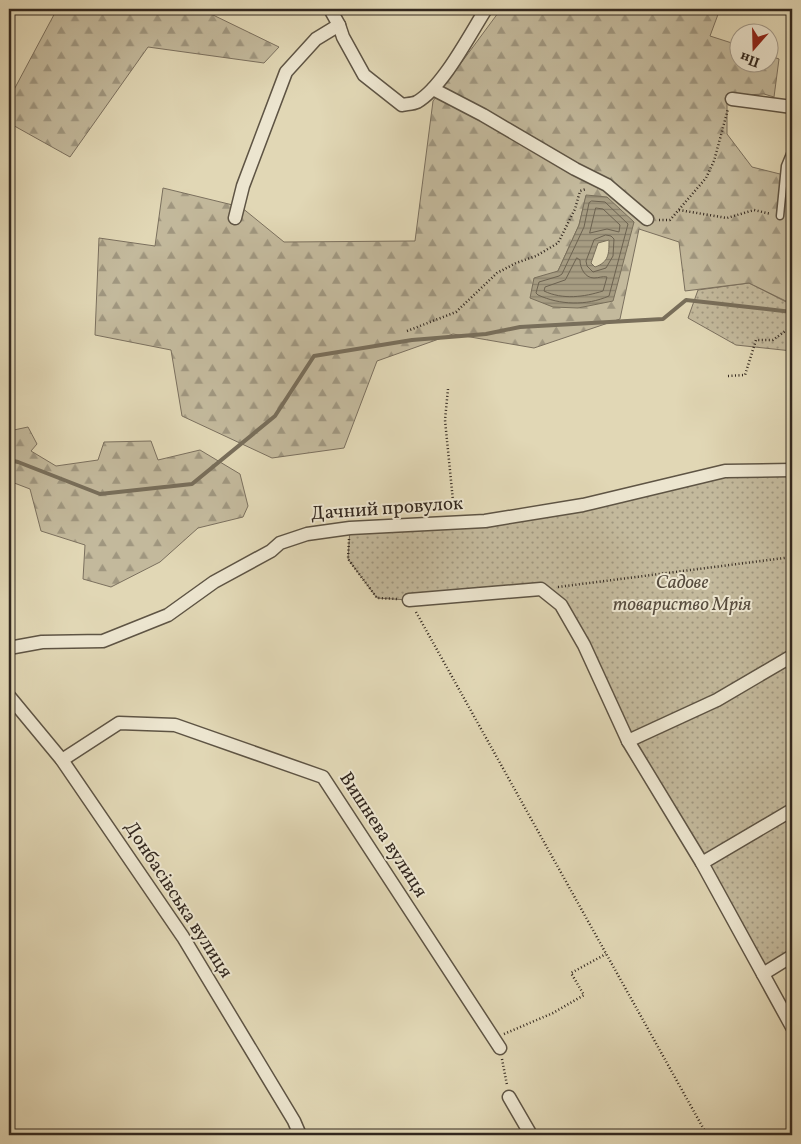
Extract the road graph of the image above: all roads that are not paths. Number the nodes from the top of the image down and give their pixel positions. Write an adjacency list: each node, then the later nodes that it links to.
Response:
1 (330, 9): 3 (street)
2 (486, 9): 4 (street)
3 (339, 25): 4 (street); 9 (street)
4 (433, 90): 10 (street)
5 (732, 99): 6 (street)
6 (792, 107)
7 (792, 149): 8 (lane)
8 (780, 216)
9 (235, 218)
10 (647, 219)
11 (792, 470): 13 (street, Дачний провулок)
12 (410, 600): 16 (street)
13 (9, 648)
14 (792, 656): 16 (street)
15 (9, 696): 17 (street, Донбасівська вулиця)
16 (628, 741): 19 (street)
17 (62, 760): 23 (street, Вишнева вулиця); 25 (street, Донбасівська вулиця)
18 (792, 810): 19 (street)
19 (702, 864): 21 (street)
20 (792, 956): 21 (street)
21 (763, 974): 22 (street)
22 (792, 1026)
23 (497, 1043)
24 (510, 1097): 26 (street)
25 (300, 1135)
26 (531, 1135)

